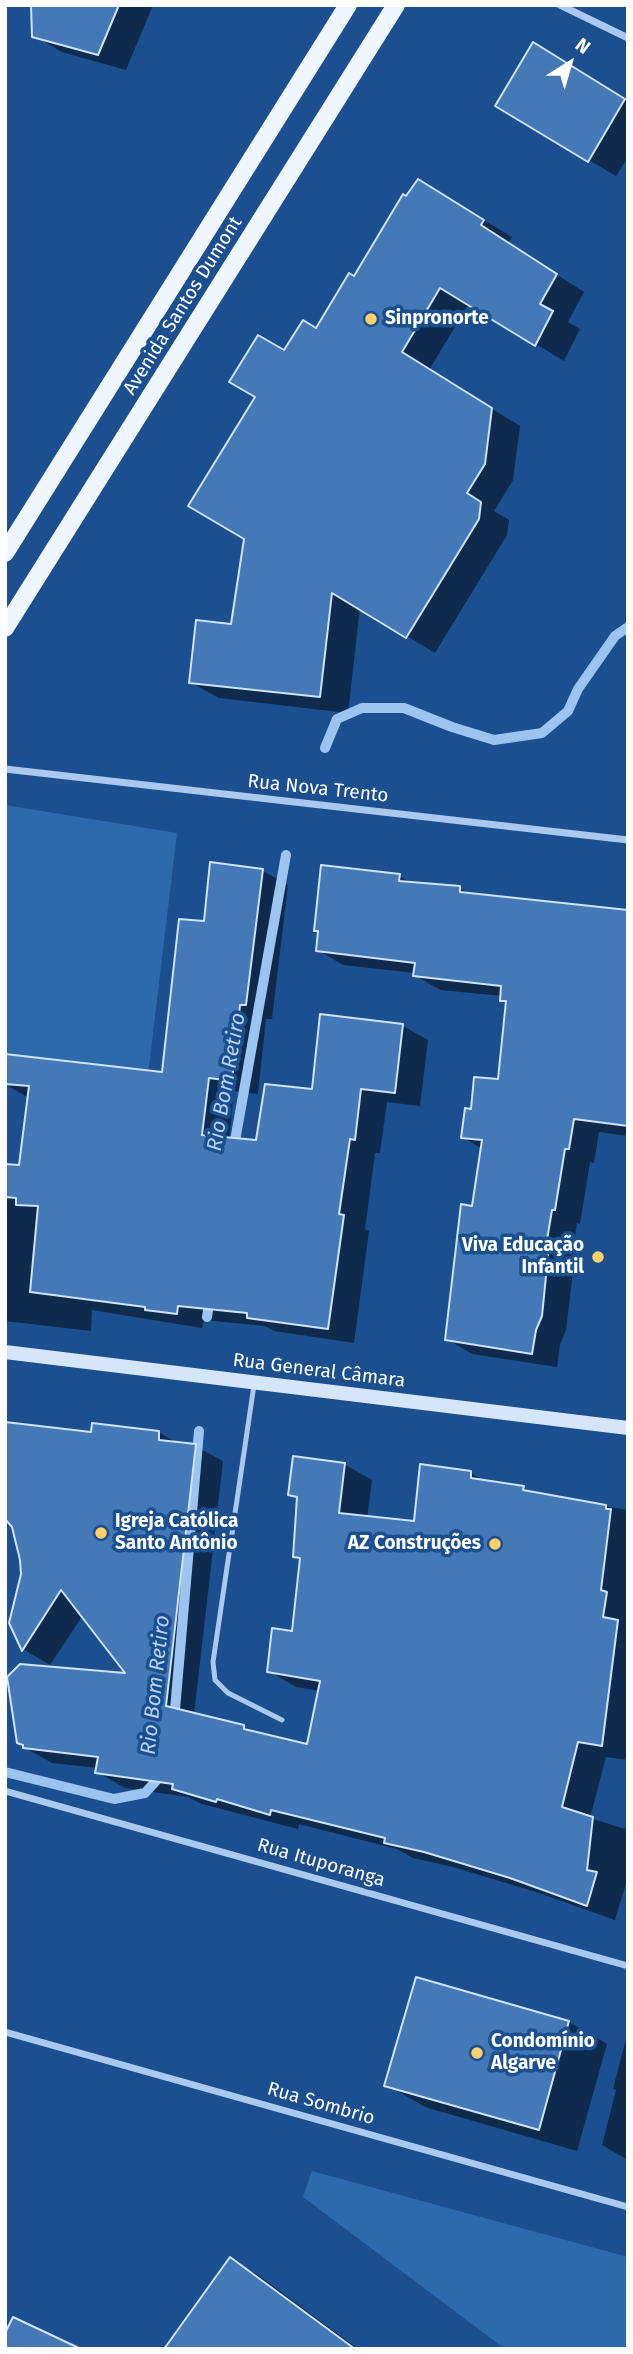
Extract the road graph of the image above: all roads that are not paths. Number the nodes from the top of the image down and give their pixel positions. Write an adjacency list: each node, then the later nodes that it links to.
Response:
1 (348, 5): 5 (main road, Avenida Santos Dumont)
2 (396, 5): 6 (main road, Avenida Santos Dumont)
3 (561, 5): 4 (street)
4 (628, 37)
5 (5, 553)
6 (5, 628)
7 (5, 769): 8 (street, Rua Nova Trento)
8 (628, 840)
9 (5, 1352): 10 (main road, Rua General Câmara)
10 (254, 1382): 11 (main road, Rua General Câmara); 12 (lane)
11 (628, 1427)
12 (282, 1720)
13 (5, 1791): 14 (street, Rua Ituporanga)
14 (628, 1966)
15 (5, 2032): 16 (street, Rua Sombrio)
16 (628, 2207)

